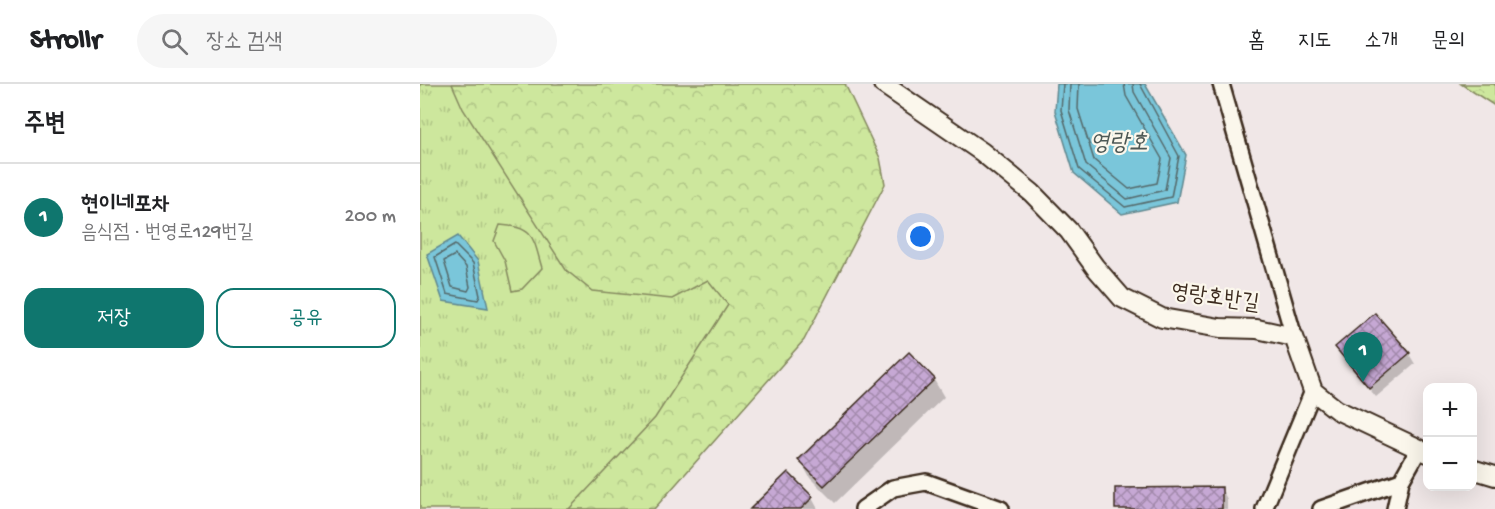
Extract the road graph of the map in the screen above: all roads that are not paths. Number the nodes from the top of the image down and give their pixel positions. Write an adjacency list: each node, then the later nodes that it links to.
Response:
1 (883, 84): 3 (street, 영랑호반길)
2 (1221, 84): 3 (street, 영랑호반길)
3 (1294, 337): 4 (street)
4 (1313, 391): 5 (street); 12 (street)
5 (1423, 451)
6 (1423, 452): 9 (street)
7 (1477, 470): 8 (street)
8 (1495, 476)
9 (1401, 481): 13 (street); 14 (street)
10 (863, 509): 11 (street)
11 (1002, 509)
12 (1264, 509)
13 (1321, 509)
14 (1395, 509)

